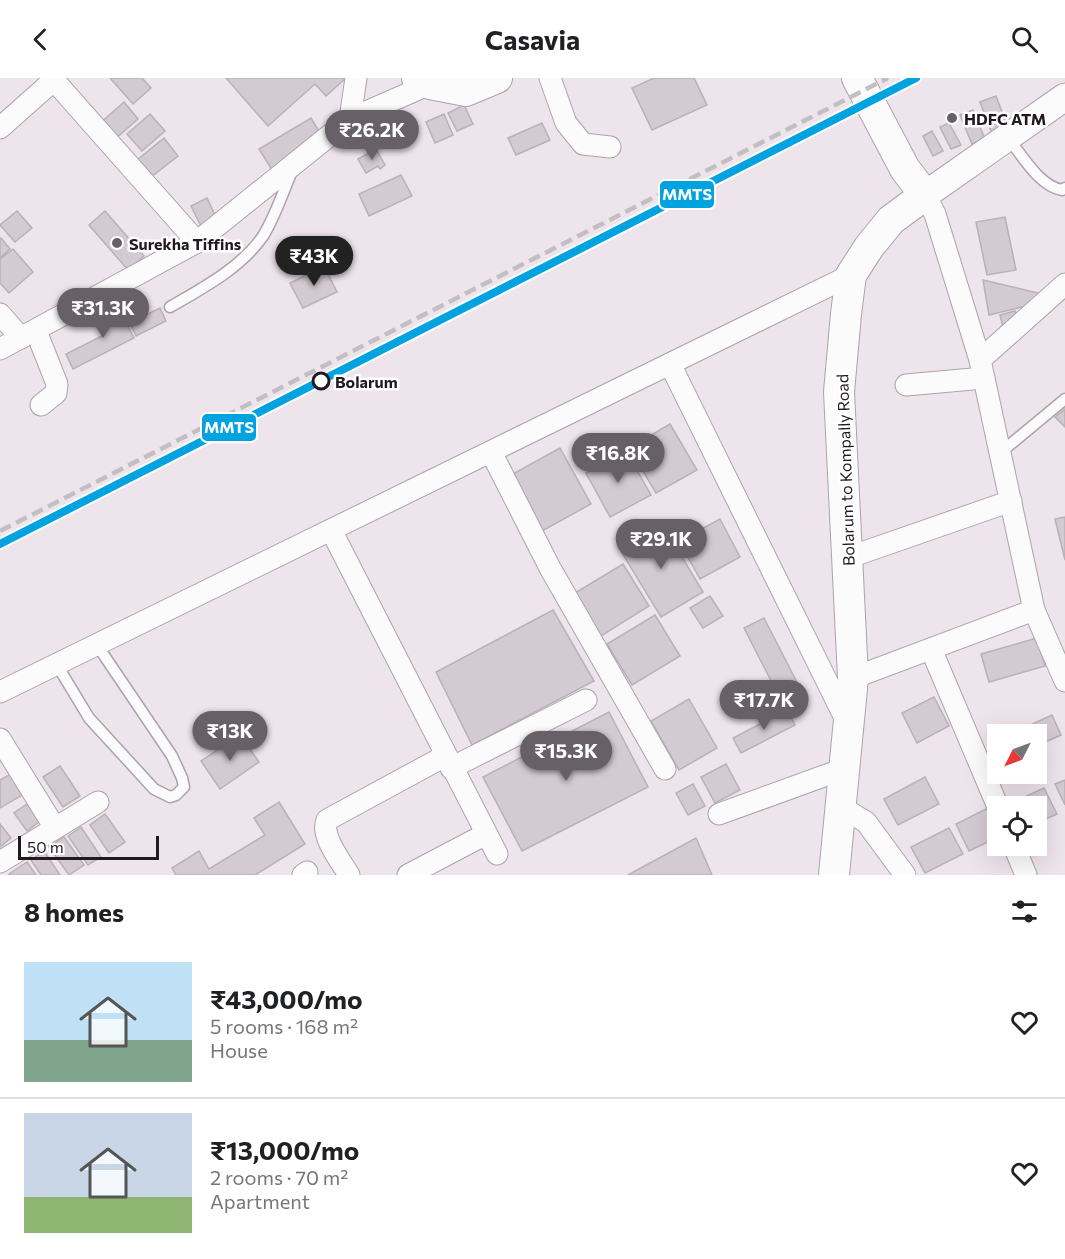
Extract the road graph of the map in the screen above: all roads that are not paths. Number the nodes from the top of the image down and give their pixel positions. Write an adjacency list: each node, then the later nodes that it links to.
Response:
1 (356, 78): 8 (street)
2 (497, 78): 6 (main road)
3 (550, 78): 11 (street)
4 (857, 78): 14 (main road)
5 (53, 79): 9 (street); 15 (street)
6 (423, 81): 8 (street)
7 (1065, 96): 10 (street)
8 (350, 119): 12 (street)
9 (0, 128)
10 (1008, 137): 13 (lane); 14 (street)
11 (610, 147)
12 (296, 164): 15 (street); 18 (lane)
13 (1065, 188)
14 (925, 195): 16 (main road, Bolarum to Kompally Road); 23 (street)
15 (197, 242): 20 (street)
16 (851, 275): 22 (street); 31 (main road, Bolarum to Kompally Road)
17 (1065, 284): 23 (street)
18 (170, 307)
19 (0, 314): 20 (street)
20 (28, 335): 21 (street); 26 (street)
21 (0, 348)
22 (670, 364): 27 (street); 40 (street)
23 (982, 369): 24 (street); 28 (street)
24 (906, 385)
25 (1065, 399): 28 (lane)
26 (41, 405)
27 (491, 452): 30 (street); 44 (street)
28 (1000, 453): 29 (street)
29 (1011, 501): 31 (street); 32 (street)
30 (331, 530): 33 (street); 42 (street)
31 (847, 558): 36 (main road, Bolarum to Kompally Road)
32 (1034, 610): 34 (street); 37 (street)
33 (97, 645): 35 (street); 35 (lane)
34 (931, 649): 36 (street); 45 (street)
35 (57, 665): 38 (street)
36 (853, 678): 40 (main road, Bolarum to Kompally Road)
37 (1065, 681)
38 (0, 692)
39 (586, 700): 42 (street)
40 (847, 722): 43 (main road, Bolarum to Kompally Road)
41 (0, 739): 49 (street)
42 (448, 762): 50 (street); 54 (street)
43 (846, 768): 47 (main road, Bolarum to Kompally Road); 48 (street)
44 (664, 769)
45 (993, 796)
46 (98, 802): 49 (street)
47 (841, 807): 56 (main road, Bolarum to Kompally Road); 57 (street)
48 (719, 814)
49 (55, 828): 53 (street)
50 (486, 834): 51 (street); 55 (street)
51 (497, 854)
52 (1018, 856): 58 (street)
53 (0, 862)
54 (349, 875)
55 (408, 875)
56 (834, 875)
57 (905, 875)
58 (1026, 875)

